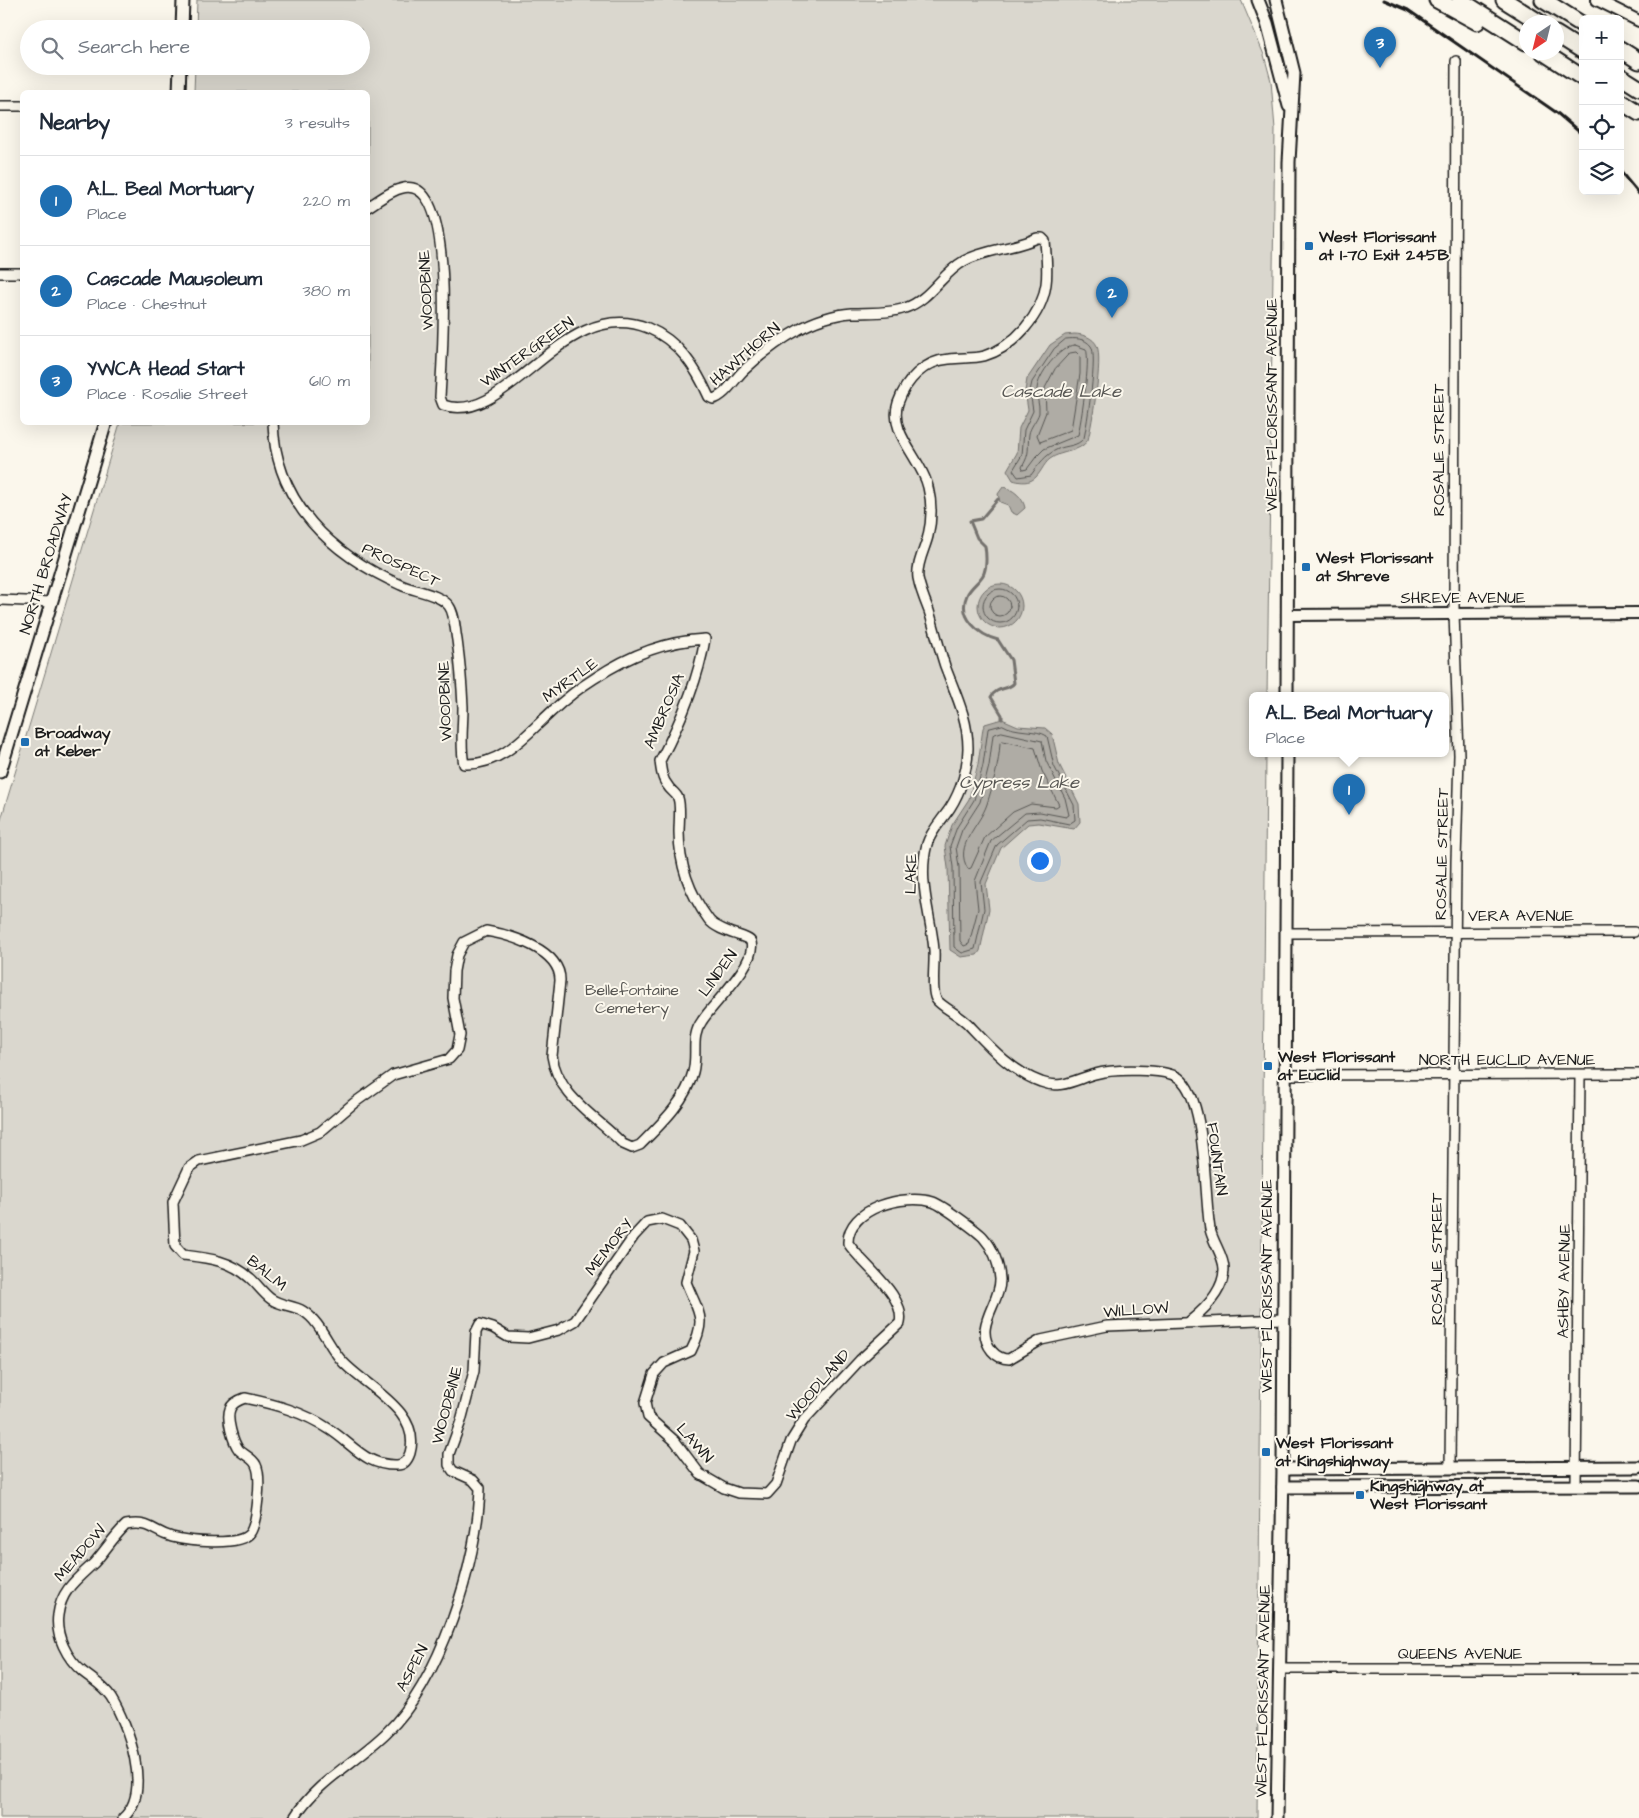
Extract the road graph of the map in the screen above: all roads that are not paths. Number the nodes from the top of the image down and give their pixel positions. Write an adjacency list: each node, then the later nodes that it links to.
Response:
1 (183, 0): 10 (main road)
2 (1258, 0): 30 (main road, WEST FLORISSANT AVENUE)
3 (1276, 0): 30 (main road, WEST FLORISSANT AVENUE)
4 (1437, 0): 13 (highway)
5 (1460, 0): 13 (highway)
6 (1504, 0): 9 (highway)
7 (1543, 0): 12 (highway)
8 (1597, 0): 11 (street)
9 (1528, 15)
10 (182, 20)
11 (1639, 21)
12 (1579, 22)
13 (1505, 29): 14 (highway)
14 (1519, 38)
15 (1564, 39): 16 (highway)
16 (1579, 48)
17 (1624, 52): 20 (highway)
18 (1555, 60): 22 (highway)
19 (1456, 61): 42 (street, ROSALIE STREET)
20 (1639, 61)
21 (180, 75): 25 (main road)
22 (1579, 75)
23 (1624, 79): 24 (highway)
24 (1639, 88)
25 (179, 90)
26 (1624, 104): 29 (highway)
27 (0, 106): 28 (street)
28 (20, 106)
29 (1639, 113)
30 (1291, 115): 44 (main road, WEST FLORISSANT AVENUE)
31 (370, 206): 35 (street, WOODBINE)
32 (0, 273): 33 (street)
33 (20, 273)
34 (713, 399): 35 (street, WINTERGREEN); 38 (street, HAWTHORN)
35 (443, 405)
36 (105, 425): 40 (main road, NORTH BROADWAY)
37 (273, 425): 41 (street, PROSPECT)
38 (918, 576): 55 (street, LAKE)
39 (0, 600): 40 (street)
40 (52, 602): 49 (main road, NORTH BROADWAY)
41 (449, 606): 48 (street, WOODBINE)
42 (1454, 613): 43 (street, SHREVE AVENUE); 44 (street, SHREVE AVENUE); 50 (street, ROSALIE STREET)
43 (1639, 613)
44 (1287, 614): 46 (main road, WEST FLORISSANT AVENUE)
45 (705, 639): 48 (street, MYRTLE); 53 (street, AMBROSIA)
46 (1287, 692)
47 (1288, 757): 52 (main road, WEST FLORISSANT AVENUE)
48 (464, 764)
49 (1, 767)
50 (1456, 932): 51 (street, VERA AVENUE); 52 (street, VERA AVENUE); 58 (street, ROSALIE STREET)
51 (1634, 932)
52 (1288, 933): 57 (main road, WEST FLORISSANT AVENUE)
53 (748, 937): 54 (street, LINDEN)
54 (452, 1056): 65 (street, BALM)
55 (1094, 1074): 62 (street, FOUNTAIN)
56 (1639, 1074): 59 (street, NORTH EUCLID AVENUE)
57 (1285, 1075): 58 (street, NORTH EUCLID AVENUE); 61 (main road, WEST FLORISSANT AVENUE)
58 (1454, 1075): 59 (street, NORTH EUCLID AVENUE); 69 (street, ROSALIE STREET)
59 (1580, 1075): 66 (street, ASHBY AVENUE)
60 (901, 1319): 62 (street, WILLOW); 70 (street, WOODLAND)
61 (1282, 1319): 62 (street, WILLOW); 68 (main road, WEST FLORISSANT AVENUE)
62 (1190, 1321)
63 (480, 1324): 64 (street, MEMORY); 74 (street, WOODBINE)
64 (648, 1417): 70 (street, LAWN)
65 (246, 1456): 77 (street, MEADOW)
66 (1577, 1467): 67 (main road); 69 (main road); 71 (street, ASHBY AVENUE)
67 (1639, 1467)
68 (1283, 1468): 69 (main road); 73 (main road, WEST FLORISSANT AVENUE)
69 (1450, 1468)
70 (776, 1484)
71 (1576, 1486): 72 (main road); 73 (main road)
72 (1639, 1486)
73 (1282, 1487): 75 (main road, WEST FLORISSANT AVENUE)
74 (480, 1488): 78 (street, ASPEN)
75 (1280, 1669): 76 (street, QUEENS AVENUE); 79 (main road, WEST FLORISSANT AVENUE)
76 (1639, 1669)
77 (123, 1818)
78 (294, 1818)
79 (1277, 1818)

